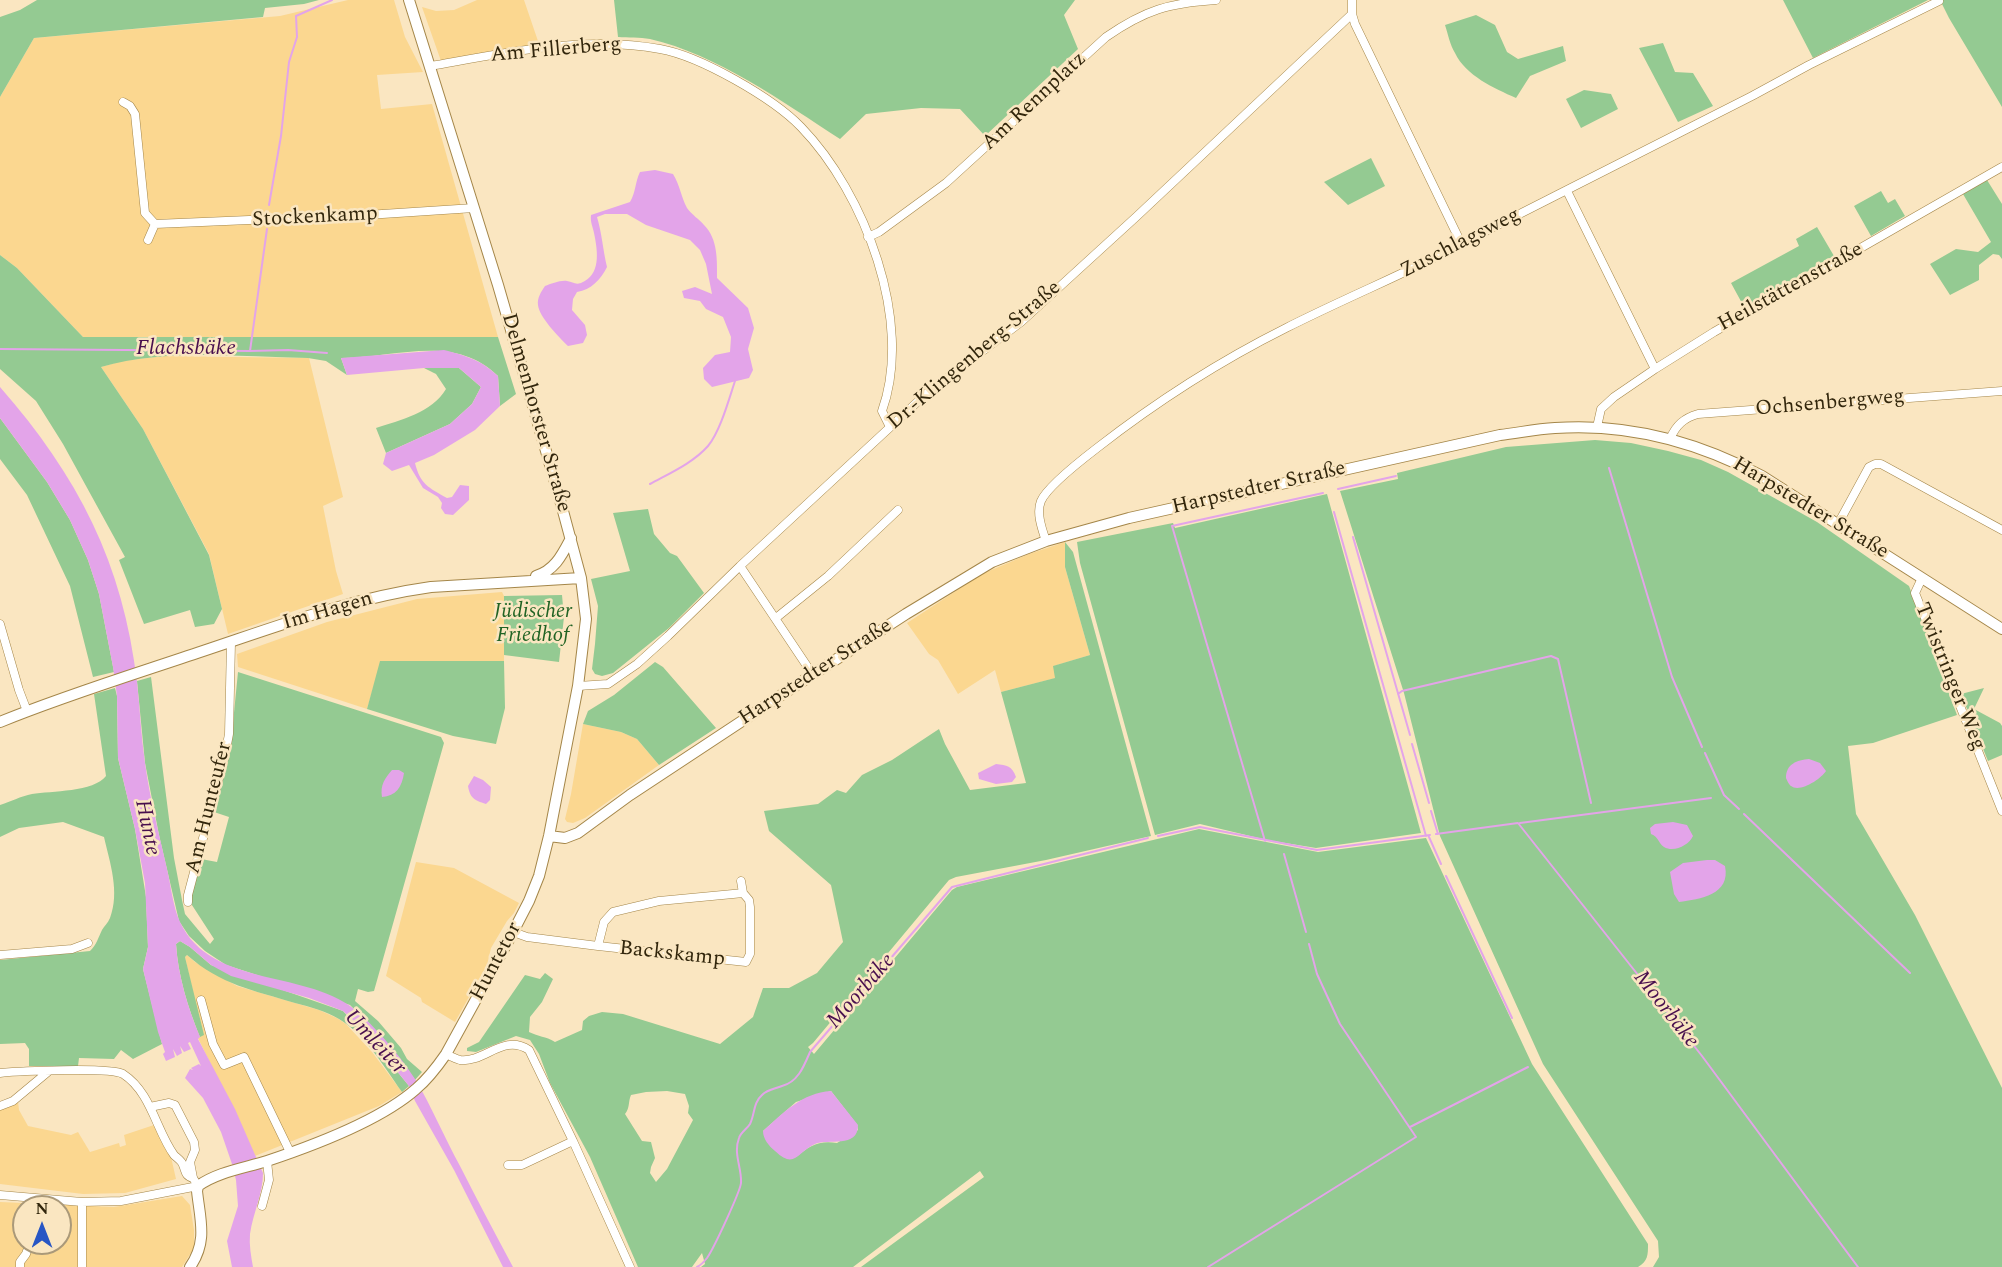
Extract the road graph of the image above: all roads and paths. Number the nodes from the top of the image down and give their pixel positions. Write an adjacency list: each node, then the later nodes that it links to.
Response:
1 (409, 0): 6 (main road, Delmenhorster Straße)
2 (1216, 0): 12 (street, Am Rennplatz)
3 (1352, 0): 5 (street)
4 (1939, 1): 9 (street, Zuschlagsweg)
5 (1352, 14): 14 (street); 17 (street, Dr.-Klingenberg-Straße)
6 (431, 66): 10 (main road, Delmenhorster Straße); 12 (street, Am Fillerberg)
7 (123, 102): 11 (street)
8 (2002, 167): 15 (street, Heilstättenstraße)
9 (1567, 191): 14 (street, Zuschlagsweg); 15 (street)
10 (474, 208): 11 (street, Stockenkamp); 23 (main road, Delmenhorster Straße)
11 (155, 224): 13 (street)
12 (868, 237): 17 (street, Am Fillerberg)
13 (148, 240)
14 (1462, 245): 24 (street, Zuschlagsweg)
15 (1655, 369): 18 (street, Heilstättenstraße)
16 (2002, 391): 19 (street, Ochsenbergweg)
17 (890, 427): 25 (street, Dr.-Klingenberg-Straße)
18 (1597, 427): 19 (main road, Harpstedter Straße); 24 (main road, Harpstedter Straße)
19 (1670, 439): 21 (main road, Harpstedter Straße)
20 (898, 510): 29 (street)
21 (1838, 524): 22 (street); 27 (main road, Harpstedter Straße)
22 (2002, 530)
23 (571, 538): 26 (main road, Delmenhorster Straße); 28 (main road, Im Hagen)
24 (1046, 541): 33 (main road, Harpstedter Straße)
25 (740, 566): 29 (street); 34 (street, Dr.-Klingenberg-Straße)
26 (581, 578): 28 (main road, Im Hagen); 34 (main road, Delmenhorster Straße)
27 (1922, 578): 31 (main road, Harpstedter Straße); 37 (street, Twistringer Weg)
28 (525, 581): 32 (main road, Im Hagen)
29 (776, 618): 33 (street)
30 (0, 624): 35 (street)
31 (2002, 629)
32 (231, 642): 35 (main road, Im Hagen); 41 (street, Am Hunteufer)
33 (813, 675): 38 (main road, Harpstedter Straße)
34 (578, 686): 38 (main road, Delmenhorster Straße)
35 (27, 711): 36 (main road, Im Hagen)
36 (0, 722)
37 (2002, 811)
38 (549, 836): 42 (main road, Huntetor)
39 (741, 881): 40 (street, Backskamp)
40 (743, 893): 44 (street, Backskamp); 44 (street, Backskamp)
41 (188, 902)
42 (513, 932): 44 (street, Backskamp); 47 (main road, Huntetor)
43 (88, 943): 45 (street)
44 (598, 946)
45 (0, 955)
46 (201, 1000): 53 (street)
47 (446, 1054): 52 (street); 53 (main road, Huntetor)
48 (50, 1071): 49 (street); 50 (street); 51 (street)
49 (0, 1072)
50 (0, 1106)
51 (150, 1107): 56 (street); 56 (street)
52 (573, 1141): 55 (street); 62 (street)
53 (290, 1152): 54 (main road, Huntetor)
54 (263, 1162): 56 (main road, Huntetor); 59 (street)
55 (508, 1165)
56 (196, 1182): 58 (street); 61 (main road)
57 (0, 1195): 58 (street)
58 (82, 1202): 60 (street)
59 (262, 1206)
60 (82, 1267)
61 (190, 1267)
62 (630, 1267)

